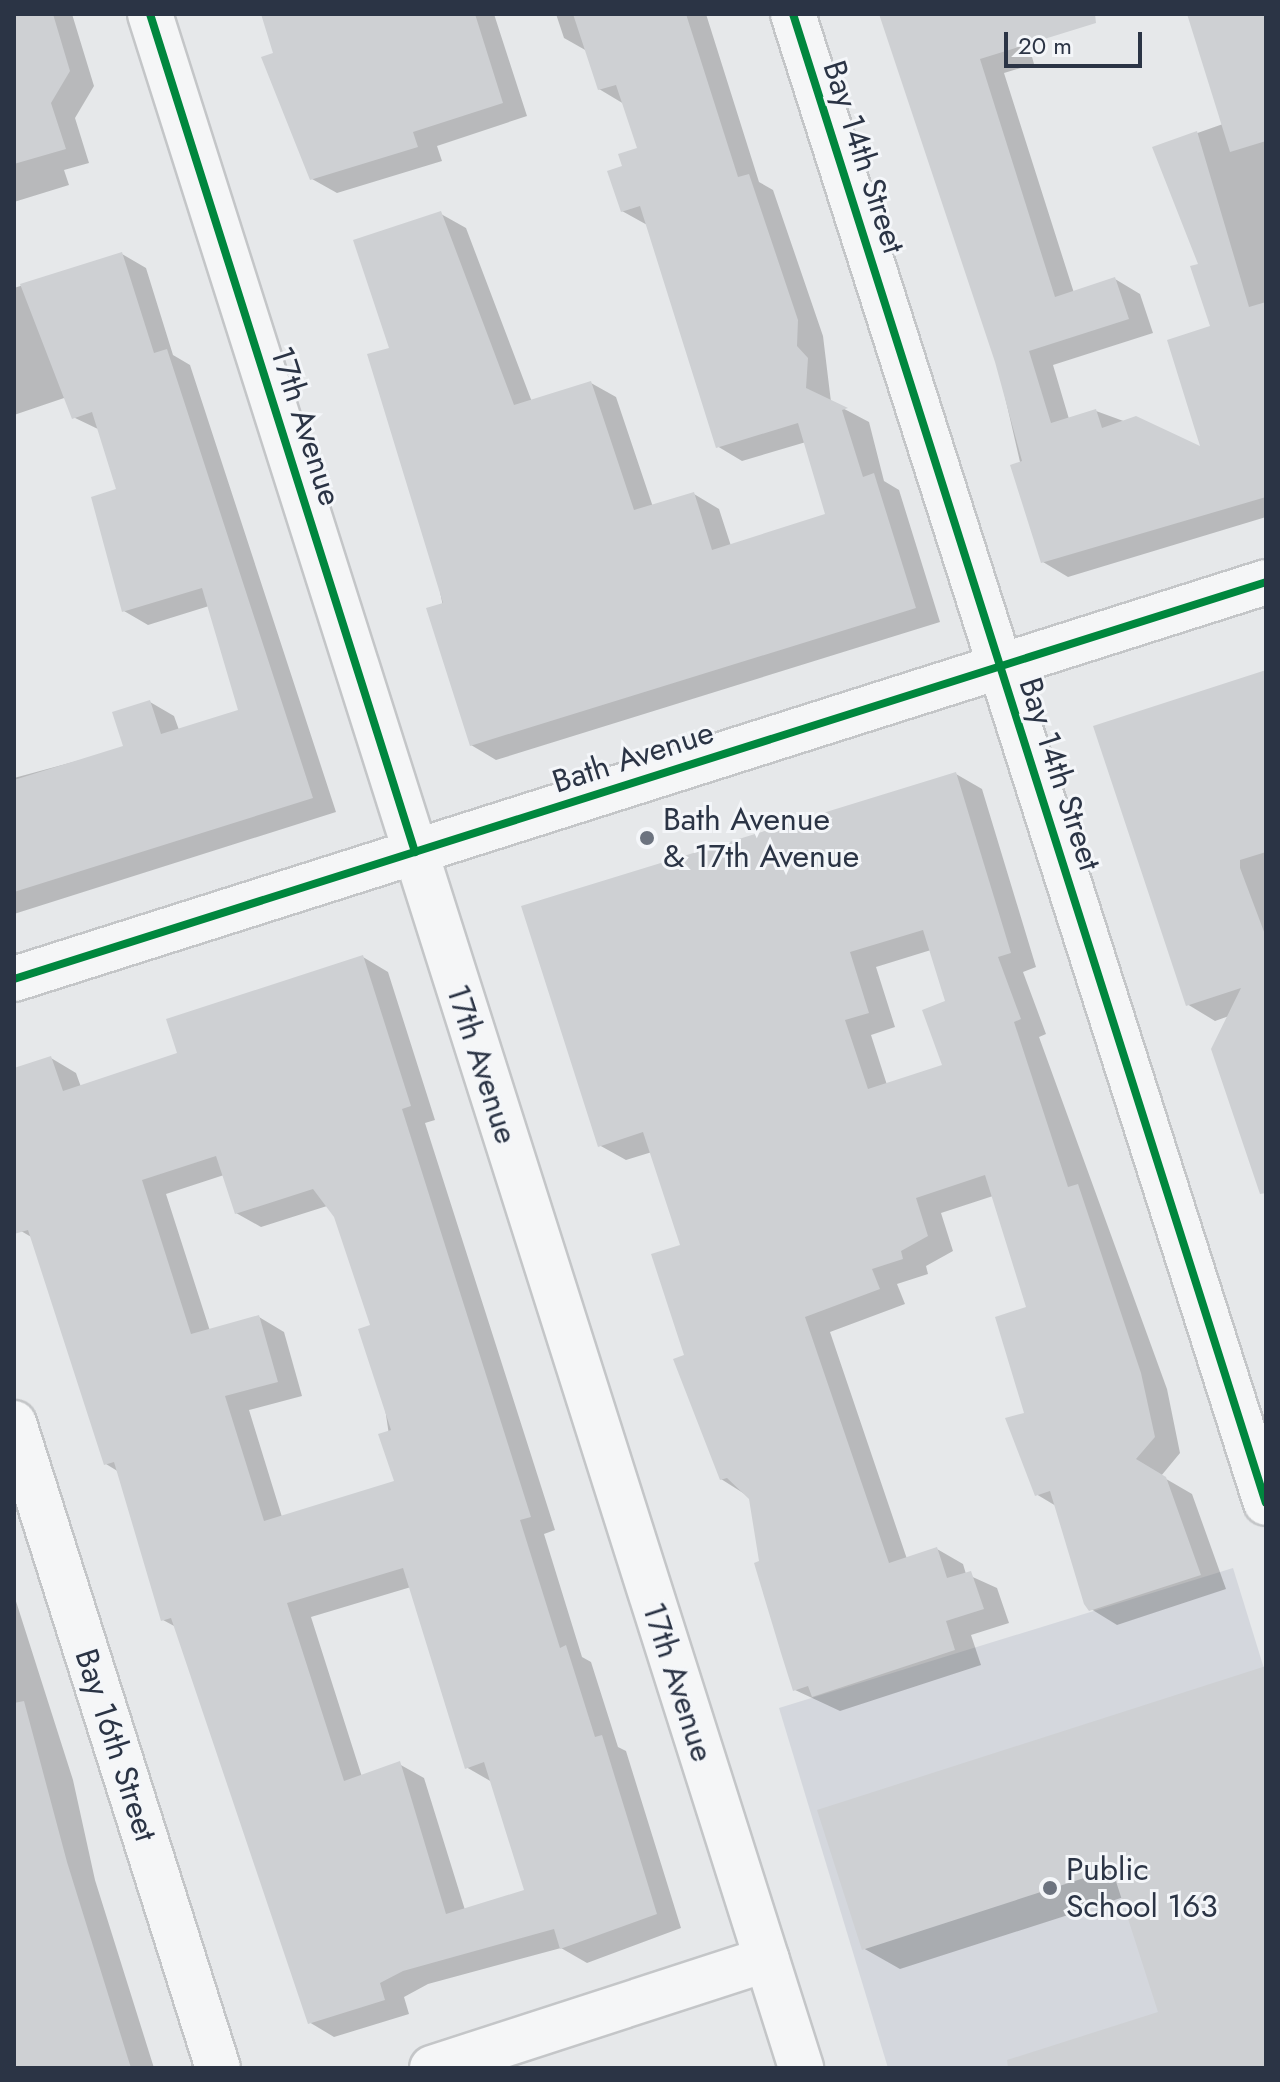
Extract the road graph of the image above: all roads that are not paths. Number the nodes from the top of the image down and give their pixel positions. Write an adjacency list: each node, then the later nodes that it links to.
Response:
1 (150, 14): 5 (street, 17th Avenue)
2 (793, 14): 4 (street, Bay 14th Street)
3 (1266, 582): 4 (street, Bath Avenue)
4 (1000, 666): 5 (street, Bath Avenue); 8 (street, Bay 14th Street)
5 (415, 852): 6 (street, Bath Avenue); 9 (street, 17th Avenue)
6 (14, 979)
7 (14, 1423): 10 (street, Bay 16th Street)
8 (1266, 1503)
9 (767, 1959): 11 (street); 12 (street, 17th Avenue)
10 (218, 2068)
11 (432, 2068)
12 (801, 2068)

